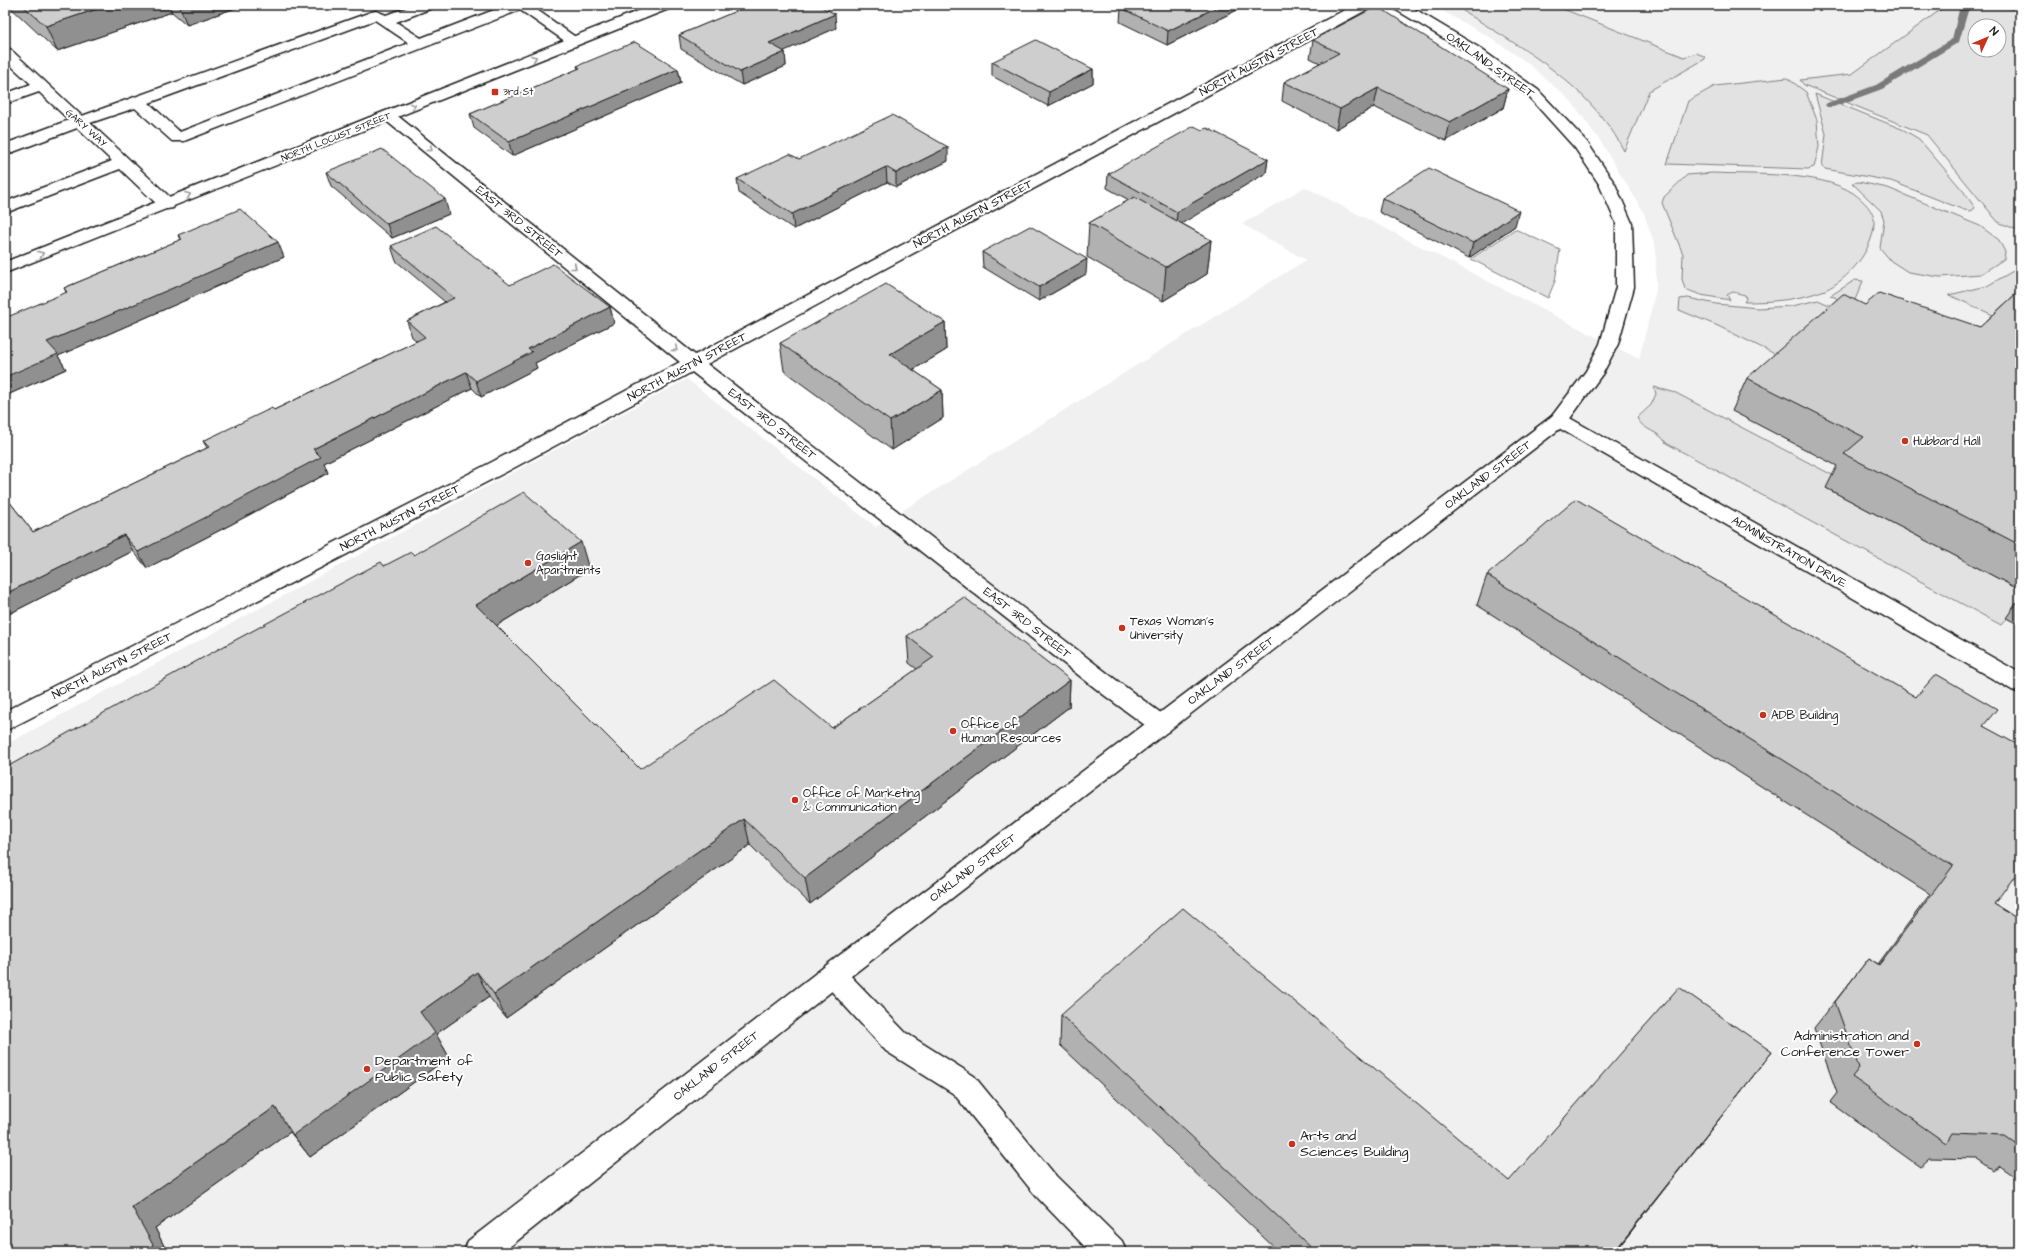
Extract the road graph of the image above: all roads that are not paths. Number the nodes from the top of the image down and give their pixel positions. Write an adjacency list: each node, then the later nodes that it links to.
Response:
1 (427, 5): 6 (street)
2 (520, 5): 7 (street); 8 (street)
3 (666, 5): 7 (street, NORTH LOCUST STREET)
4 (1365, 5): 20 (street, NORTH AUSTIN STREET)
5 (1405, 6): 21 (street, OAKLAND STREET)
6 (384, 21): 8 (street); 12 (street)
7 (574, 42): 13 (street, NORTH LOCUST STREET, one-way to 7)
8 (420, 44): 12 (street)
9 (5, 52): 10 (street, GARY WAY)
10 (40, 86): 11 (street); 14 (street, GARY WAY)
11 (5, 99)
12 (138, 102): 14 (street)
13 (389, 116): 17 (street, NORTH LOCUST STREET, one-way to 13); 20 (street, EAST 3RD STREET, one-way to 20)
14 (78, 122): 15 (street); 16 (street, GARY WAY)
15 (5, 150)
16 (124, 162): 17 (street, GARY WAY); 18 (street)
17 (167, 204): 19 (street, NORTH LOCUST STREET, one-way to 17)
18 (5, 208)
19 (5, 268)
20 (693, 364): 23 (street, NORTH AUSTIN STREET); 24 (street, EAST 3RD STREET)
21 (1559, 420): 22 (street, ADMINISTRATION DRIVE); 24 (street, OAKLAND STREET)
22 (2020, 684)
23 (5, 722)
24 (1161, 725): 25 (street, OAKLAND STREET)
25 (833, 976): 26 (street, OAKLAND STREET); 27 (street)
26 (480, 1252)
27 (1111, 1252)

